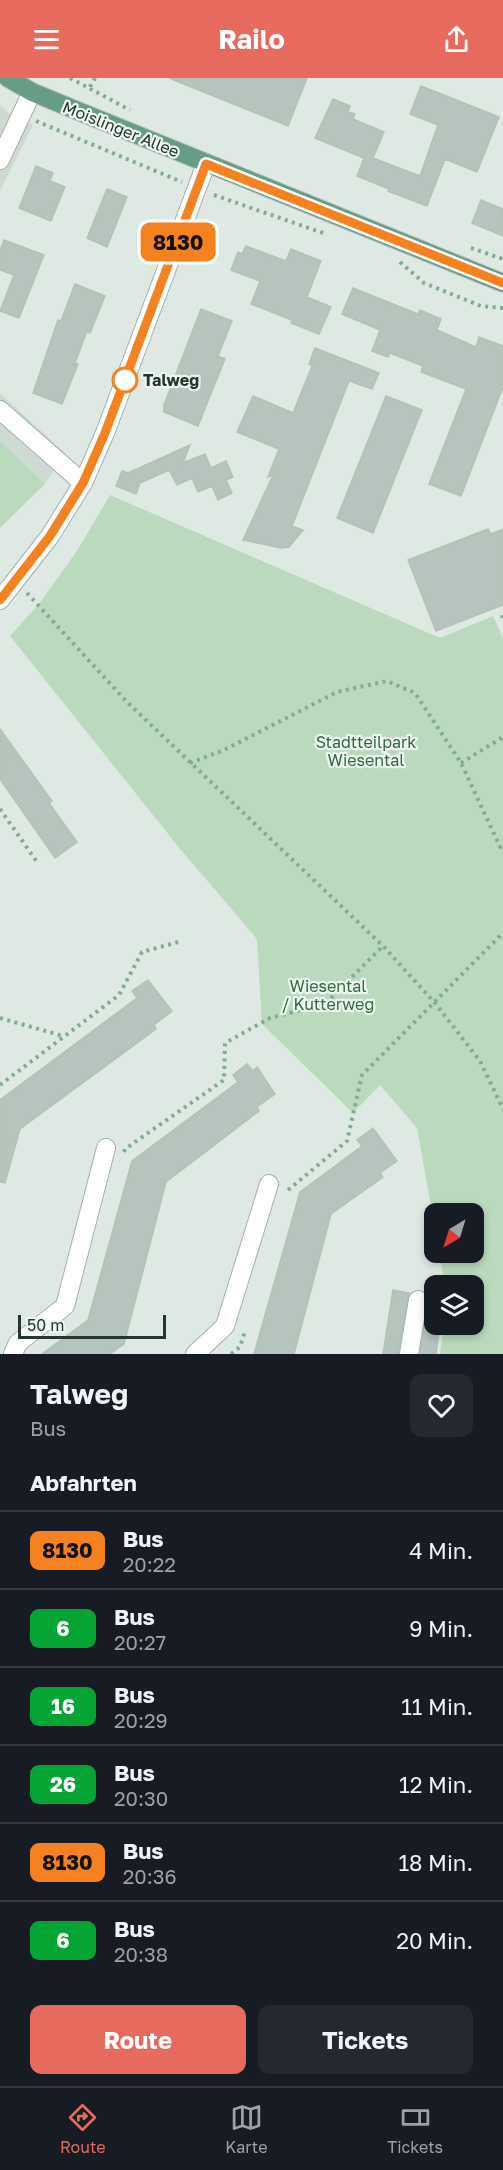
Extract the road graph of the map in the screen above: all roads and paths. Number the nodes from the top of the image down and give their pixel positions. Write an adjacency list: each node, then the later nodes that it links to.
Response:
1 (8, 78): 4 (main road, Moislinger Allee)
2 (95, 78): 3 (path)
3 (90, 87)
4 (32, 92): 5 (street); 7 (main road, Moislinger Allee)
5 (22, 115): 6 (street); 8 (path)
6 (0, 160)
7 (206, 164): 8 (street); 11 (main road, Moislinger Allee)
8 (197, 188): 9 (path); 14 (street)
9 (328, 234)
10 (394, 257): 12 (path)
11 (503, 283)
12 (503, 308)
13 (0, 410): 14 (street)
14 (83, 483): 15 (street)
15 (15, 582): 16 (street); 18 (path)
16 (0, 600)
17 (503, 737): 19 (path)
18 (190, 763): 19 (path); 25 (path)
19 (461, 763): 21 (path)
20 (0, 809): 22 (path)
21 (503, 853)
22 (37, 862)
23 (503, 933): 26 (path)
24 (182, 941): 28 (path)
25 (382, 946): 26 (path); 32 (path)
26 (435, 1003): 30 (path); 33 (path)
27 (0, 1018): 28 (path)
28 (64, 1036): 29 (path)
29 (0, 1085)
30 (503, 1109)
31 (106, 1148): 36 (street)
32 (122, 1160)
33 (276, 1189): 37 (street)
34 (418, 1300): 39 (street)
35 (246, 1325): 38 (path)
36 (13, 1354)
37 (195, 1354)
38 (231, 1354)
39 (409, 1354)

